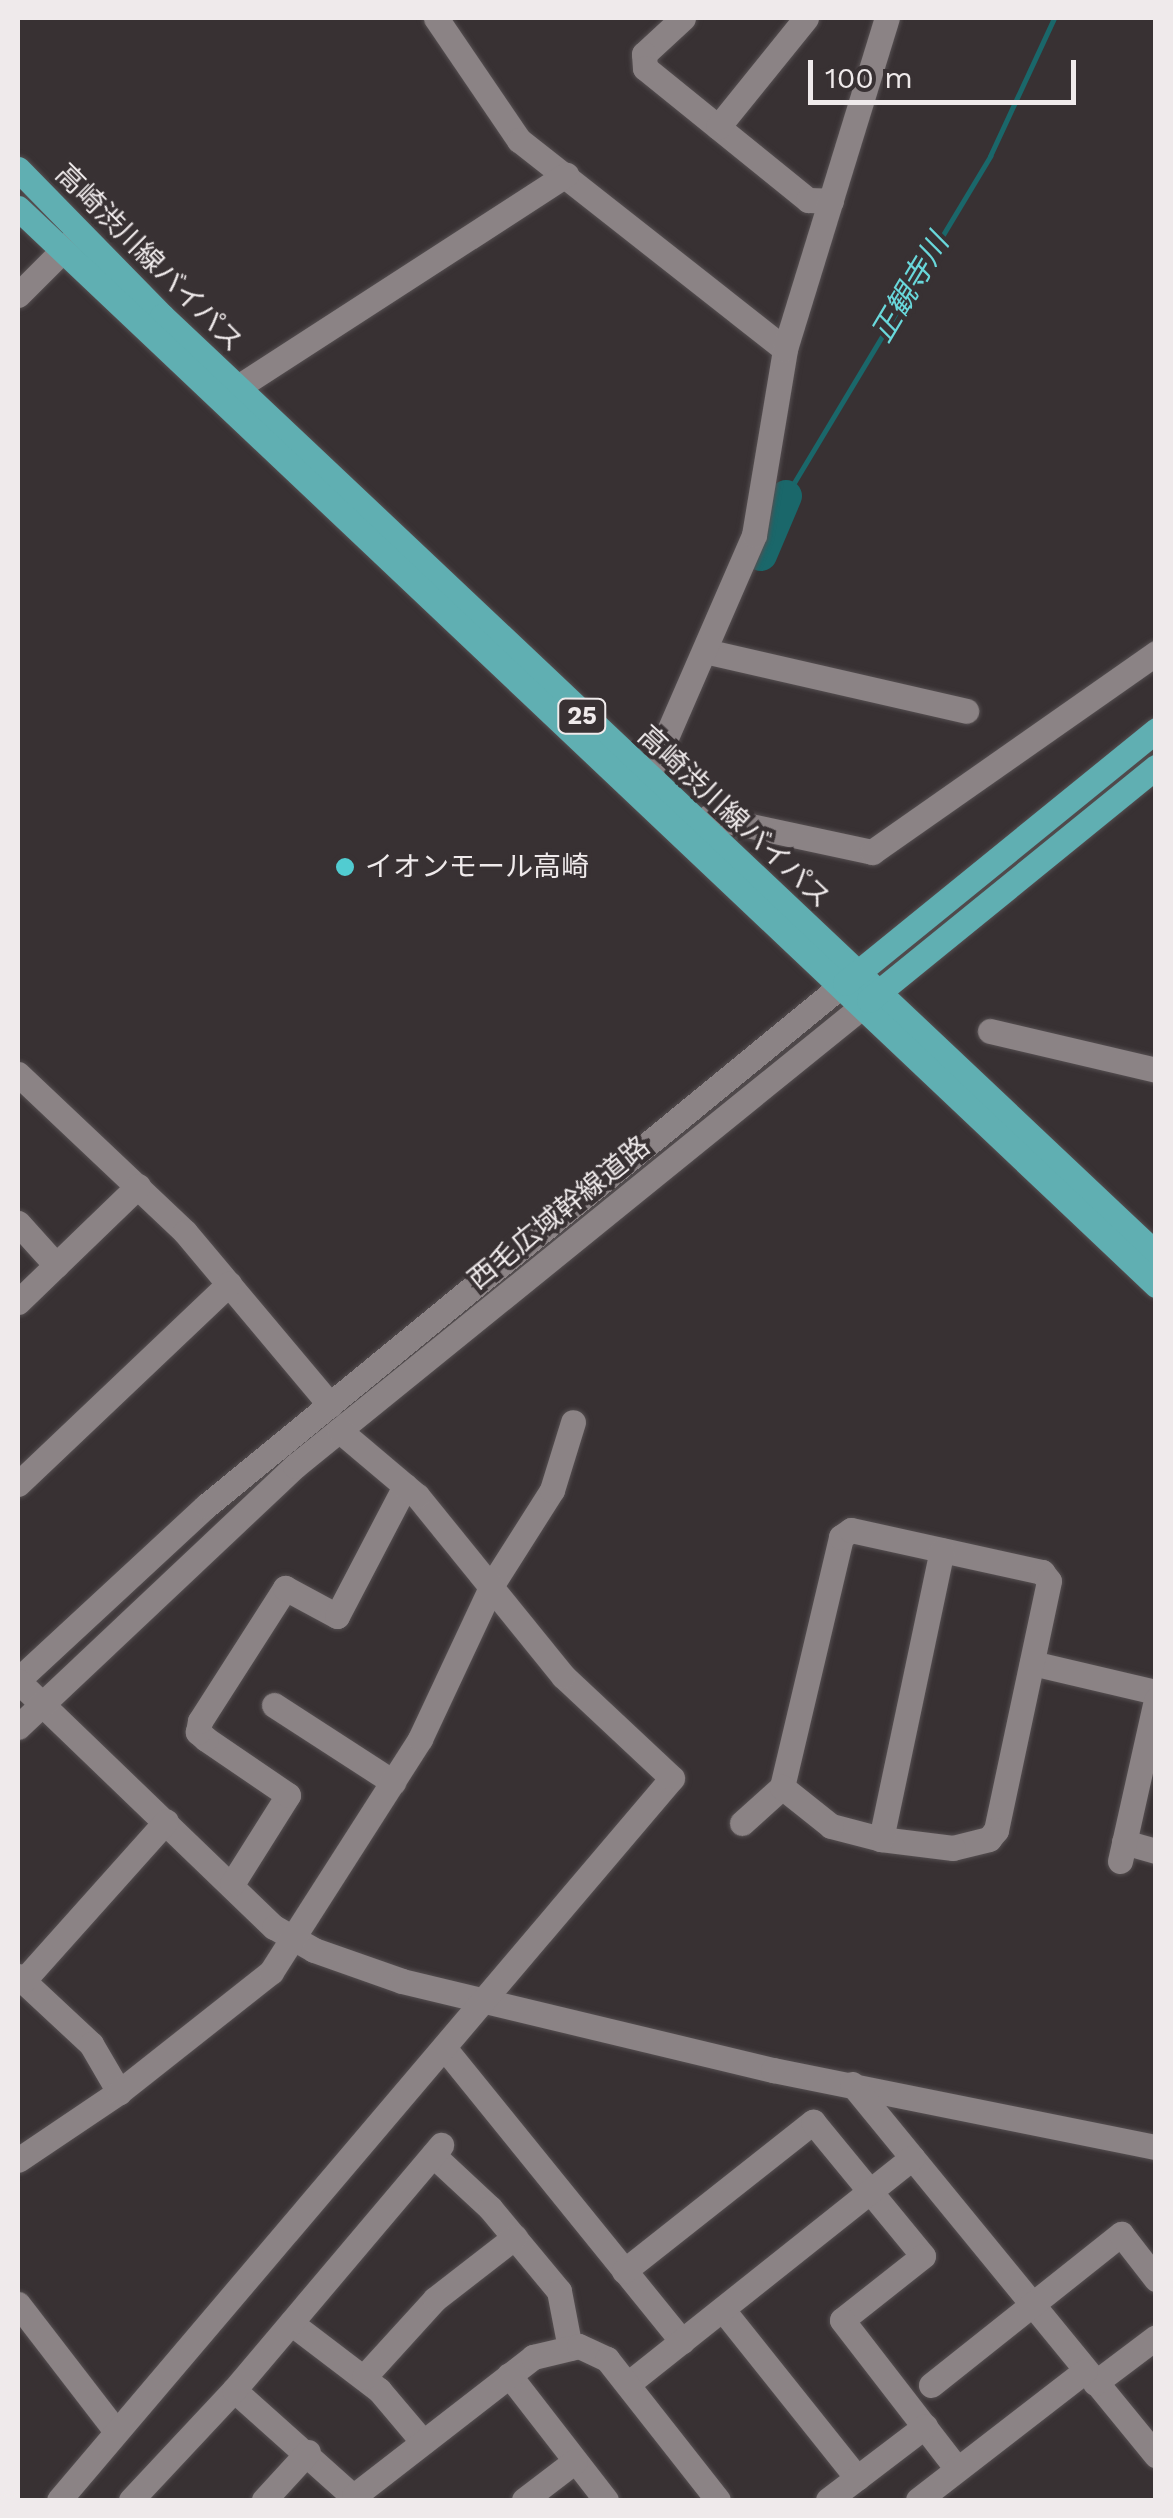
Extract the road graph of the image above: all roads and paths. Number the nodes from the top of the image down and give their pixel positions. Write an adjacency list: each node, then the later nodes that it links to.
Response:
1 (436, 18): 7 (street)
2 (684, 18): 5 (street)
3 (806, 18): 5 (street)
4 (887, 18): 8 (street)
5 (718, 127): 8 (street)
6 (18, 169): 10 (main road, 高崎渋川線バイパス / 25)
7 (566, 175): 12 (street); 13 (street)
8 (830, 201): 12 (street)
9 (18, 208): 10 (main road, 高崎渋川線バイパス / 25)
10 (70, 243): 11 (street); 13 (main road, 高崎渋川線バイパス / 25); 22 (main road, 高崎渋川線バイパス / 25)
11 (18, 295)
12 (785, 349): 14 (street)
13 (238, 386): 19 (main road, 高崎渋川線バイパス / 25)
14 (705, 651): 16 (street); 19 (street)
15 (1156, 653): 20 (street)
16 (966, 711)
17 (1156, 730): 21 (main road, 西毛広域幹線道路)
18 (1156, 766): 23 (main road, 西毛広域幹線道路)
19 (648, 778): 20 (main road, 高崎渋川線バイパス / 25)
20 (699, 826): 21 (main road, 高崎渋川線バイパス / 25)
21 (858, 972): 22 (main road, 西毛広域幹線道路); 23 (main road, 高崎渋川線バイパス / 25)
22 (837, 989): 24 (main road, 高崎渋川線バイパス / 25); 35 (street, 西毛広域幹線道路)
23 (879, 992): 24 (main road, 西毛広域幹線道路); 30 (main road, 高崎渋川線バイパス / 25)
24 (858, 1009): 33 (main road, 高崎渋川線バイパス / 25); 35 (street, 西毛広域幹線道路)
25 (990, 1031): 26 (street)
26 (1156, 1070)
27 (18, 1075): 28 (street)
28 (138, 1186): 31 (street); 32 (street)
29 (18, 1223): 31 (street)
30 (1156, 1254)
31 (56, 1264): 34 (street)
32 (230, 1284): 35 (street); 37 (street)
33 (1156, 1285)
34 (18, 1302)
35 (335, 1418): 38 (street); 42 (street, 西毛広域幹線道路); 45 (street, 西毛広域幹線道路)
36 (573, 1422): 40 (street)
37 (18, 1484)
38 (405, 1486): 40 (street); 54 (street)
39 (942, 1550): 41 (street); 49 (street); 52 (street)
40 (493, 1582): 48 (street); 57 (street)
41 (1032, 1663): 43 (street); 52 (street)
42 (18, 1680): 45 (street)
43 (1156, 1692)
44 (1156, 1700): 53 (street)
45 (40, 1703): 47 (street, 西毛広域幹線道路); 50 (street)
46 (273, 1706): 48 (street)
47 (18, 1727)
48 (393, 1782): 55 (street)
49 (782, 1787): 51 (street); 52 (street)
50 (166, 1821): 54 (street); 56 (street)
51 (742, 1823)
52 (881, 1839)
53 (1156, 1851)
54 (232, 1884): 55 (street)
55 (289, 1938): 57 (street); 60 (street)
56 (21, 1978): 60 (street)
57 (484, 2001): 58 (street); 59 (street)
58 (446, 2050): 66 (street); 82 (street)
59 (852, 2084): 61 (street); 62 (street)
60 (119, 2092): 63 (street)
61 (1156, 2148)
62 (912, 2158): 64 (street); 68 (street)
63 (18, 2160)
64 (870, 2191): 66 (street); 70 (street); 81 (street)
65 (515, 2237): 71 (street); 74 (street); 77 (street)
66 (624, 2271): 73 (street)
67 (1156, 2279): 68 (street)
68 (1034, 2303): 76 (street); 79 (street)
69 (18, 2304): 82 (street)
70 (723, 2310): 73 (street); 88 (street)
71 (291, 2323): 77 (street); 80 (street)
72 (1156, 2338): 76 (street)
73 (682, 2341): 78 (street)
74 (570, 2348): 75 (street); 78 (street)
75 (509, 2376): 83 (street); 86 (street)
76 (1090, 2377): 85 (street); 87 (street)
77 (364, 2378): 83 (street)
78 (629, 2383): 95 (street)
79 (931, 2384)
80 (234, 2390): 84 (street); 91 (street)
81 (925, 2426): 87 (street); 88 (street)
82 (115, 2430): 90 (street)
83 (422, 2442): 89 (street)
84 (308, 2452): 89 (street); 92 (street)
85 (1156, 2455)
86 (575, 2461): 93 (street); 94 (street)
87 (957, 2469): 97 (street)
88 (857, 2478): 96 (street)
89 (355, 2498)
90 (58, 2500)
91 (131, 2500)
92 (264, 2500)
93 (524, 2500)
94 (606, 2500)
95 (718, 2500)
96 (828, 2500)
97 (918, 2500)

